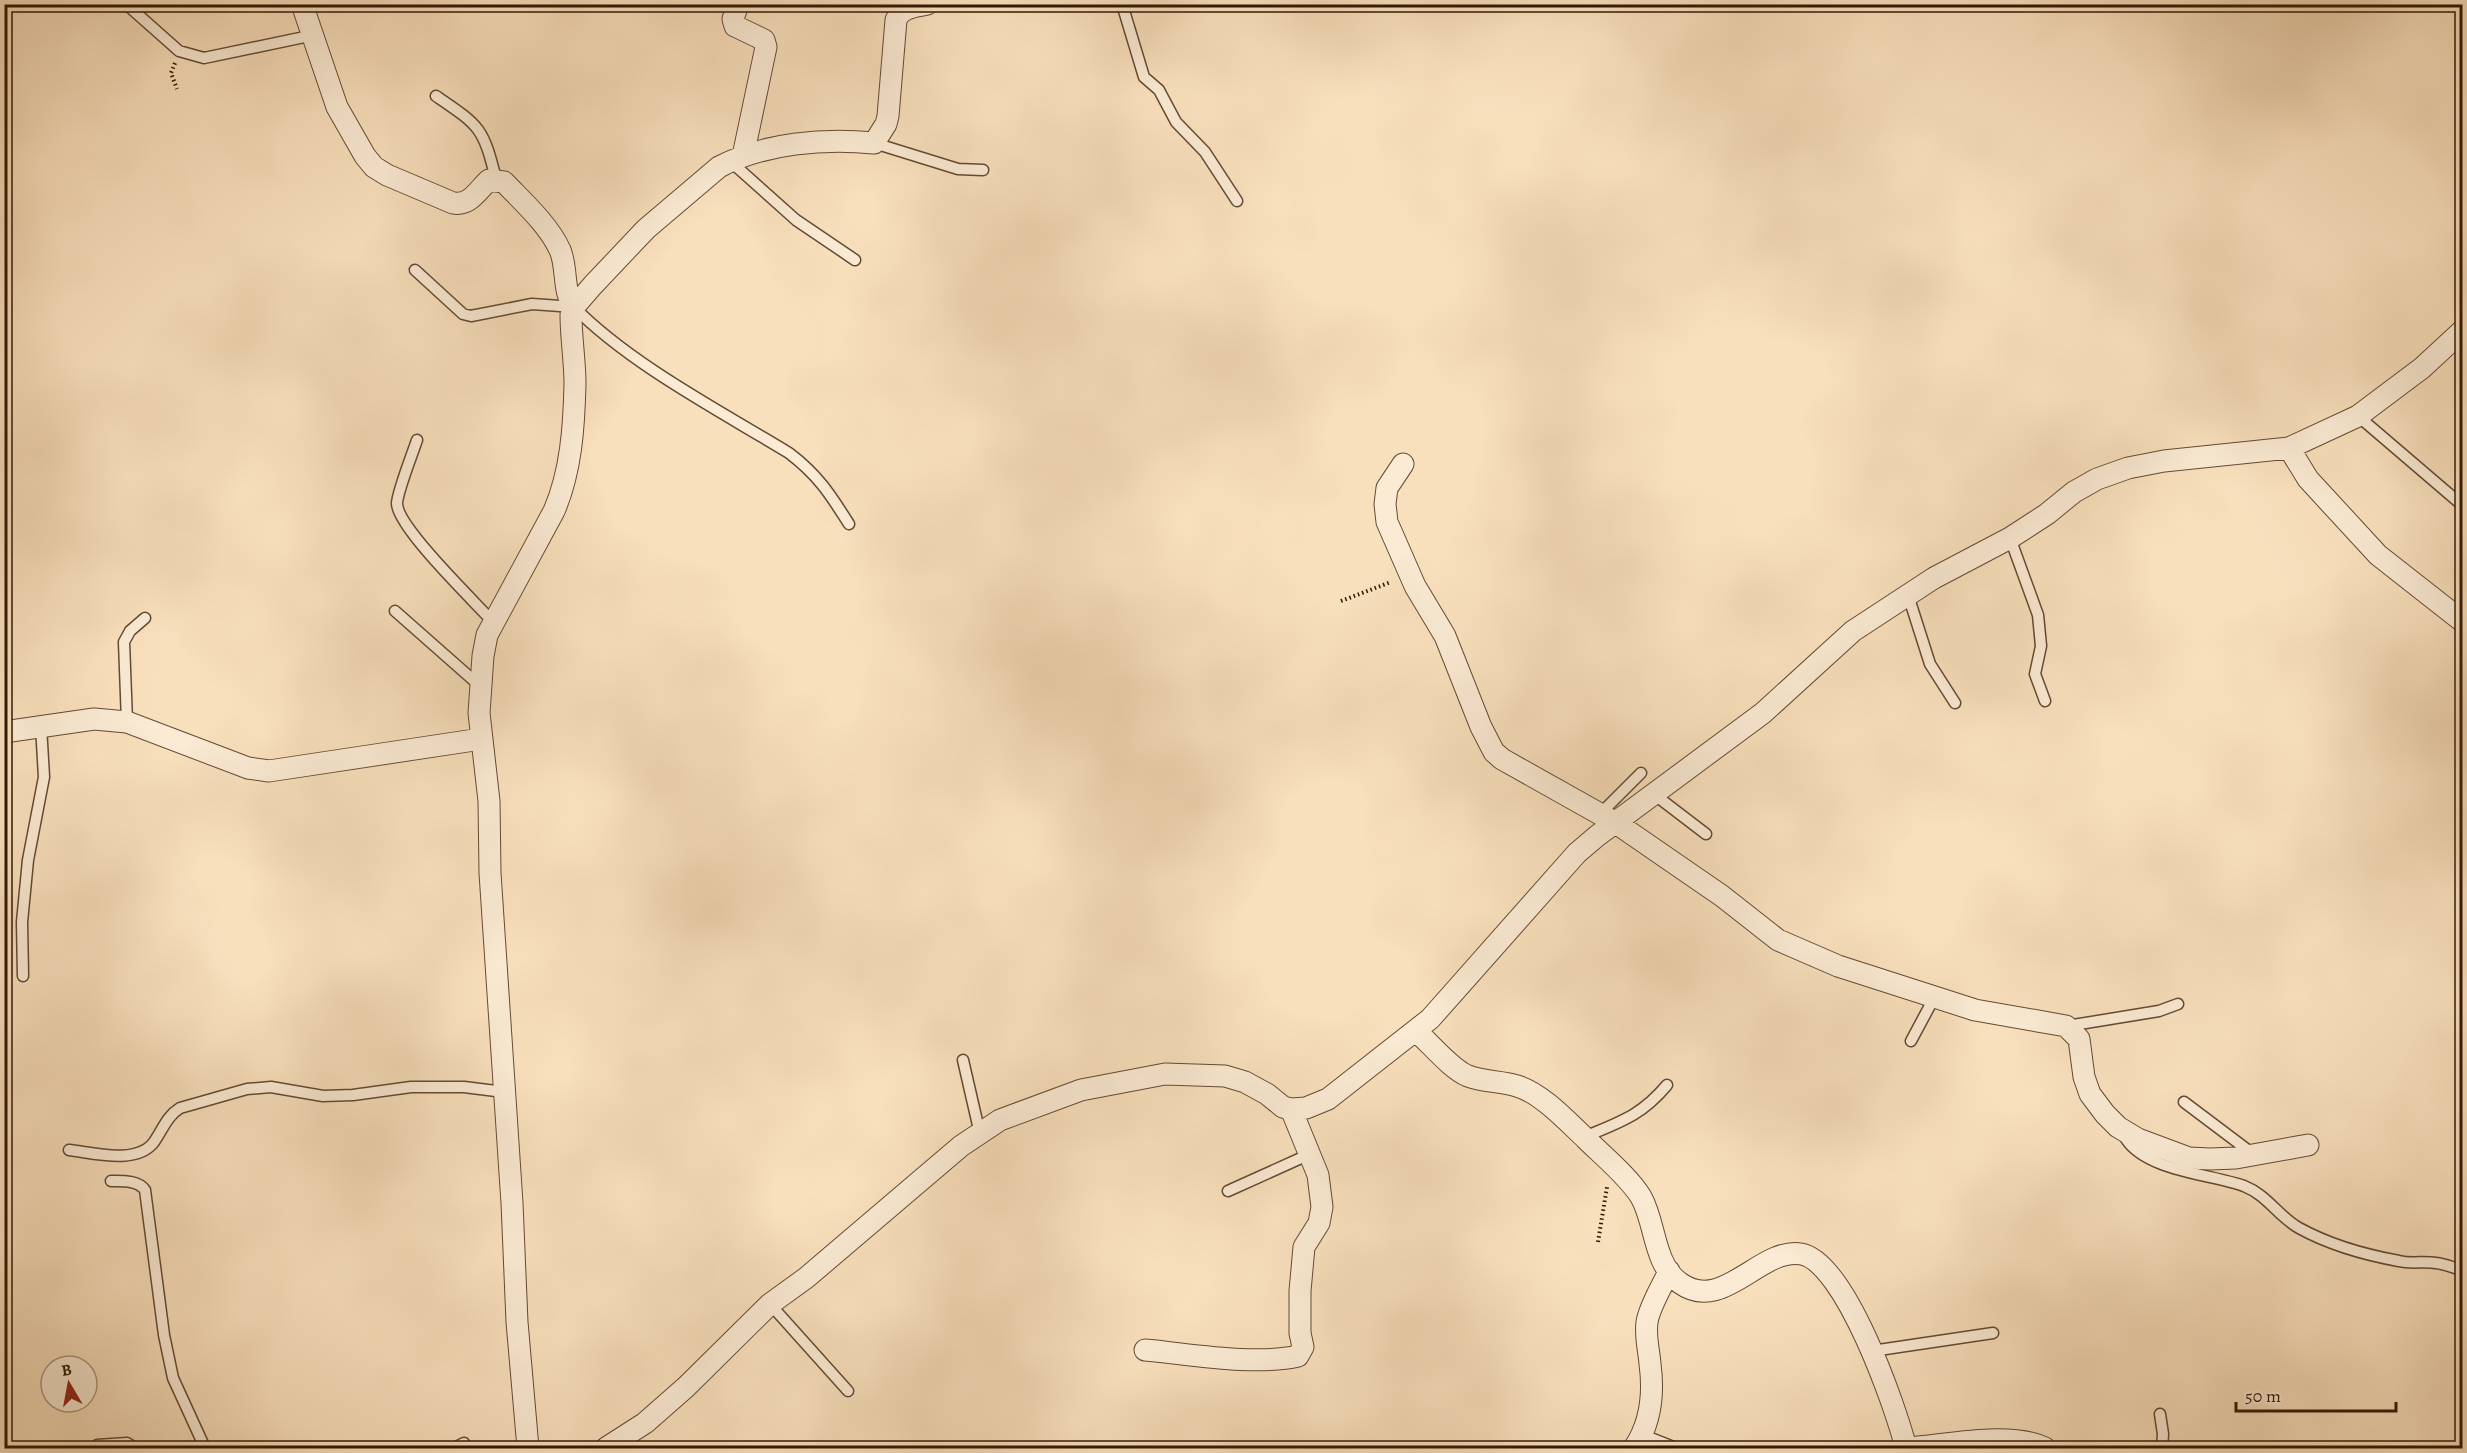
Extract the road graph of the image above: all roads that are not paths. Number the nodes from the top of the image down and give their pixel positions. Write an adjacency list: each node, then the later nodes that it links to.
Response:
1 (126, 4): 7 (lane)
2 (302, 4): 7 (street)
3 (738, 4): 10 (street)
4 (927, 4): 6 (street)
5 (1122, 4): 13 (lane)
6 (897, 9): 9 (street)
7 (314, 35): 12 (street)
8 (435, 96): 12 (lane)
9 (874, 143): 10 (street); 11 (lane)
10 (736, 159): 14 (lane); 16 (street)
11 (983, 170)
12 (496, 179): 16 (street)
13 (1237, 201)
14 (855, 260)
15 (416, 270): 16 (lane)
16 (574, 307): 23 (lane); 29 (street)
17 (2463, 331): 18 (street)
18 (2358, 416): 20 (street); 22 (lane)
19 (417, 440): 29 (lane)
20 (2289, 448): 24 (street); 28 (street)
21 (1403, 464): 39 (street)
22 (2463, 505)
23 (849, 524)
24 (2010, 538): 25 (street); 31 (lane)
25 (1908, 594): 32 (lane); 38 (street)
26 (395, 611): 30 (lane)
27 (145, 618): 33 (lane)
28 (2463, 621)
29 (493, 622): 30 (street)
30 (480, 686): 36 (street)
31 (2045, 701)
32 (1955, 703)
33 (127, 722): 34 (street); 36 (street)
34 (41, 726): 35 (street); 41 (lane)
35 (4, 732)
36 (481, 739): 49 (street)
37 (1641, 773): 39 (lane)
38 (1654, 795): 39 (street); 40 (lane)
39 (1608, 819): 42 (street); 45 (street)
40 (1706, 834)
41 (23, 976)
42 (1934, 998): 44 (street); 46 (lane)
43 (2178, 1004): 44 (lane)
44 (2067, 1026): 52 (street)
45 (1416, 1032): 51 (street); 54 (street)
46 (1911, 1041)
47 (963, 1060): 53 (lane)
48 (1667, 1085): 54 (lane)
49 (504, 1092): 56 (lane); 73 (street)
50 (2184, 1102): 58 (lane)
51 (1291, 1109): 53 (street); 57 (street)
52 (2118, 1127): 58 (street); 61 (lane)
53 (980, 1134): 63 (street)
54 (1583, 1137): 62 (street)
55 (2308, 1145): 58 (street)
56 (69, 1150)
57 (1310, 1154): 60 (lane); 65 (street)
58 (2254, 1155)
59 (111, 1181): 72 (lane)
60 (1228, 1191)
61 (2463, 1270)
62 (1669, 1271): 66 (street); 69 (street)
63 (770, 1304): 67 (lane); 74 (street)
64 (1993, 1333): 66 (lane)
65 (1145, 1350)
66 (1872, 1351): 76 (street)
67 (848, 1391)
68 (2160, 1414): 78 (lane)
69 (1638, 1442): 75 (lane)
70 (96, 1445): 71 (lane)
71 (135, 1449)
72 (205, 1449)
73 (528, 1449)
74 (606, 1449)
75 (1676, 1449)
76 (1907, 1449): 77 (street)
77 (2045, 1449)
78 (2162, 1449)

